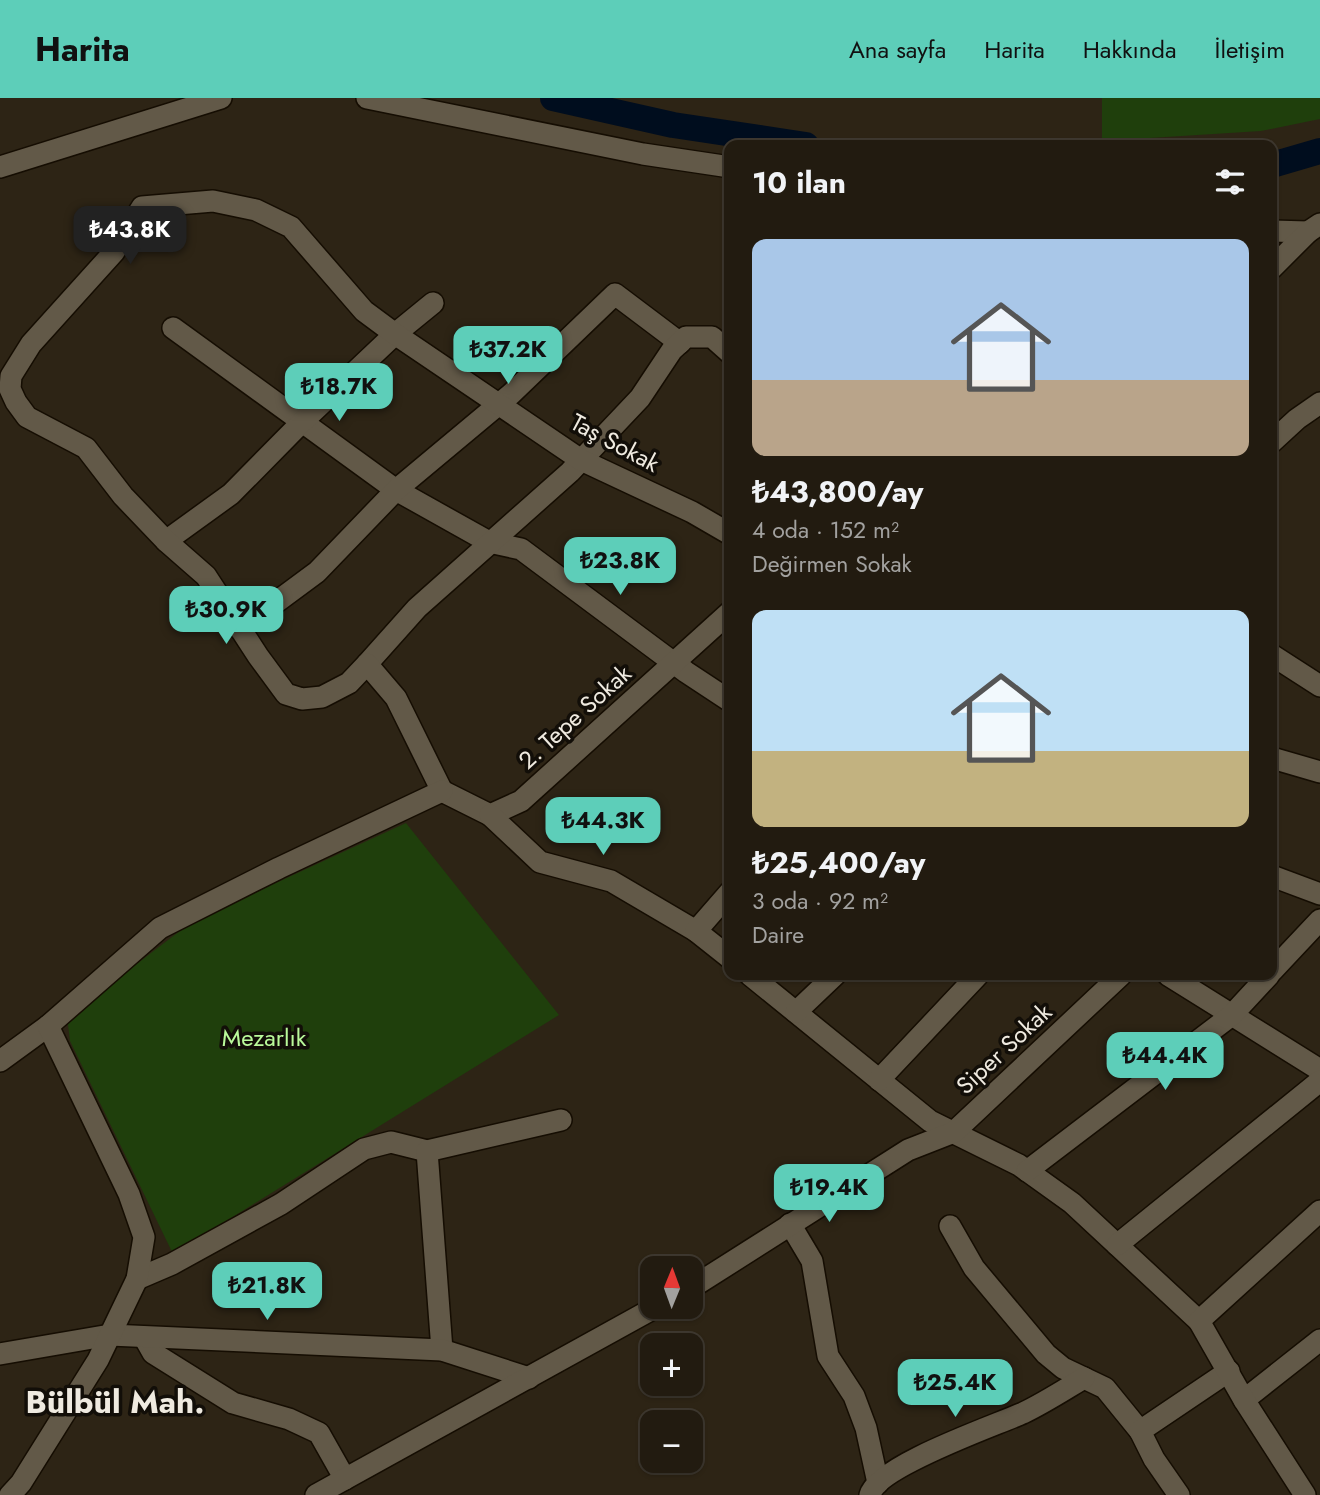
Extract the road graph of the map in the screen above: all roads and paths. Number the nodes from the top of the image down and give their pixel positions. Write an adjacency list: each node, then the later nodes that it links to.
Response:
1 (221, 98): 4 (street)
2 (367, 98): 3 (street)
3 (724, 166)
4 (0, 167)
5 (1314, 228): 6 (street); 7 (street)
6 (1277, 232)
7 (1277, 263)
8 (433, 303): 10 (street)
9 (173, 328): 15 (street)
10 (395, 334): 14 (street, Taş Sokak); 15 (street); 20 (street, Taş Sokak)
11 (680, 343): 12 (street); 14 (street); 17 (street)
12 (724, 348)
13 (1320, 403): 16 (street)
14 (498, 404): 17 (street, Taş Sokak); 18 (street)
15 (302, 422): 18 (street); 20 (street)
16 (1277, 437)
17 (581, 460): 19 (street, Taş Sokak); 21 (street)
18 (396, 490): 21 (street); 23 (street)
19 (724, 531)
20 (166, 541): 23 (street)
21 (489, 542): 25 (street); 26 (street)
22 (724, 617): 25 (street, 2. Tepe Sokak)
23 (240, 629): 26 (street)
24 (1277, 658): 27 (street)
25 (673, 662): 28 (street); 32 (street, 2. Tepe Sokak)
26 (367, 664): 31 (street)
27 (1320, 686)
28 (724, 697)
29 (1277, 759): 30 (street)
30 (1320, 772)
31 (442, 791): 32 (street); 48 (street)
32 (490, 815): 37 (street)
33 (1277, 878): 34 (street)
34 (1320, 894)
35 (724, 899): 37 (street)
36 (1320, 920): 39 (street)
37 (696, 931): 38 (street)
38 (724, 953)
39 (1277, 967)
40 (756, 980): 46 (street)
41 (830, 980): 46 (street)
42 (973, 980): 51 (street)
43 (1116, 980): 54 (street, Siper Sokak)
44 (1176, 980): 47 (street)
45 (1264, 980): 47 (street)
46 (796, 1012): 51 (street)
47 (1232, 1014): 50 (street); 56 (street)
48 (48, 1026): 49 (street); 61 (street)
49 (0, 1061)
50 (1320, 1070)
51 (879, 1080): 54 (street)
52 (1320, 1081): 60 (street)
53 (561, 1120): 55 (street)
54 (954, 1132): 56 (street); 58 (street)
55 (426, 1151): 61 (street); 68 (street)
56 (1027, 1171): 60 (street)
57 (1320, 1211): 64 (street)
58 (790, 1224): 62 (street); 76 (street)
59 (950, 1226): 72 (street)
60 (1117, 1245): 64 (street)
61 (137, 1279): 65 (street)
62 (704, 1279)
63 (640, 1316): 71 (street)
64 (1199, 1321): 70 (street)
65 (110, 1335): 66 (street); 69 (street); 77 (street)
66 (144, 1337): 68 (street); 75 (street)
67 (1320, 1340): 73 (street)
68 (442, 1350): 71 (street)
69 (0, 1354)
70 (1229, 1371): 73 (street); 74 (street)
71 (529, 1378): 75 (street)
72 (1084, 1378): 74 (street); 76 (street)
73 (1244, 1400): 80 (street)
74 (1140, 1431): 79 (street)
75 (345, 1479): 78 (street)
76 (874, 1489)
77 (10, 1495)
78 (316, 1495)
79 (1179, 1495)
80 (1305, 1495)

